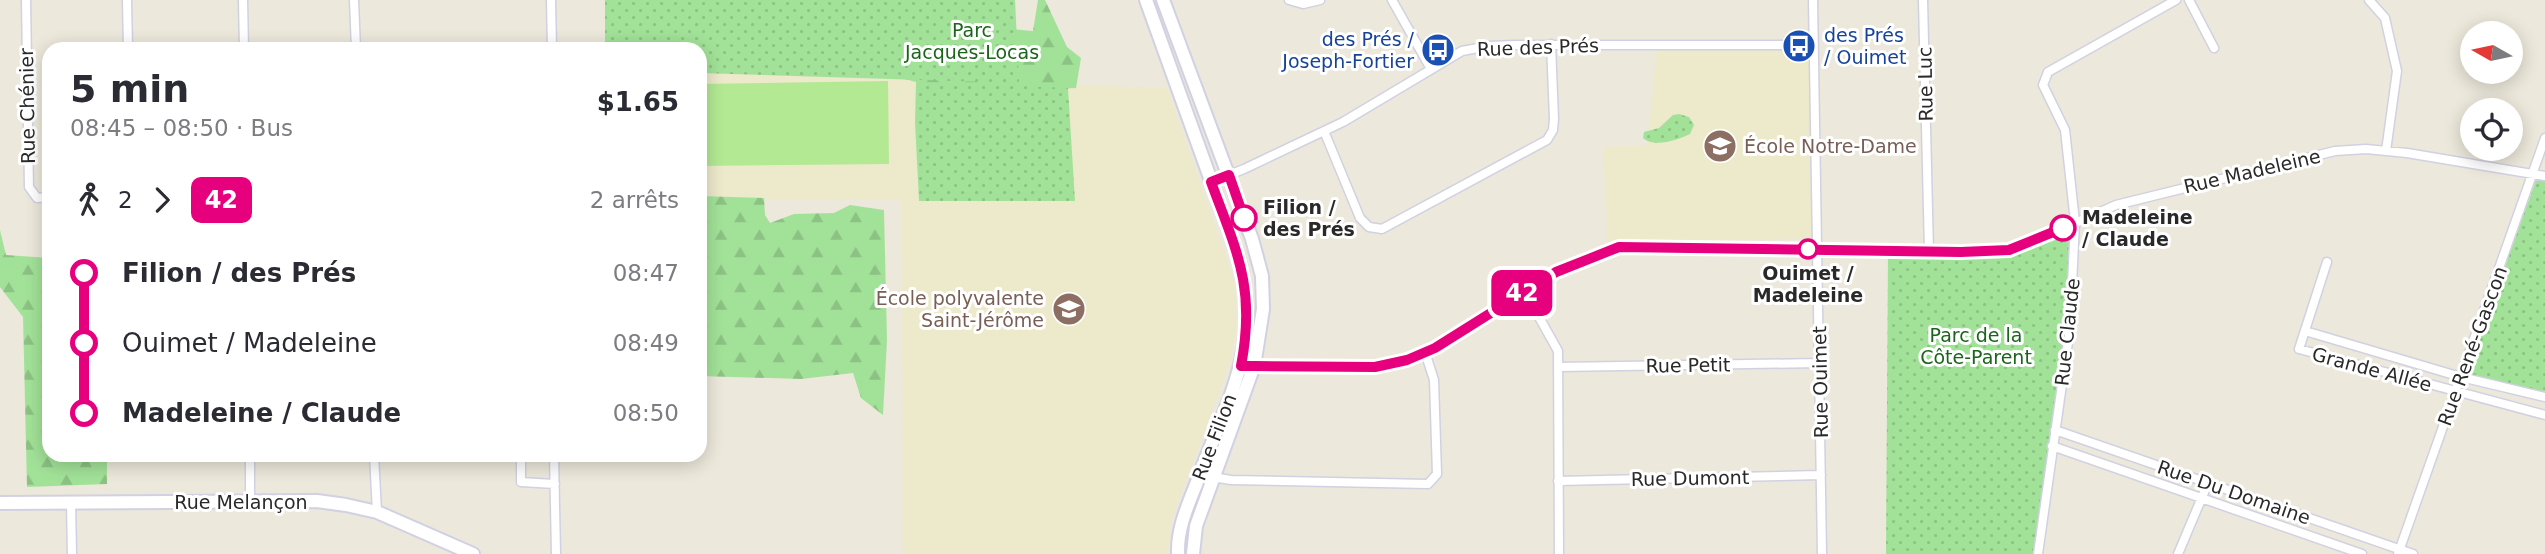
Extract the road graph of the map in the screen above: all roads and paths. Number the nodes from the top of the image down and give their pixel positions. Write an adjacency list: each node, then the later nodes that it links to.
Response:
1 (26, 0): 31 (street, Rue Chénier)
2 (127, 0): 16 (street)
3 (243, 0): 17 (street)
4 (354, 0): 18 (street)
5 (551, 0): 19 (street)
6 (1146, 0): 30 (street, Rue Filion)
7 (1163, 0): 27 (street, Rue Filion)
8 (1289, 0): 9 (street)
9 (1320, 0)
10 (1392, 0): 23 (street)
11 (1813, 0): 21 (street, Rue Ouimet)
12 (1923, 0): 34 (street, Rue Luc)
13 (2189, 0): 22 (street)
14 (2369, 0): 26 (street)
15 (2174, 1): 32 (street, Rue Claude)
16 (128, 42)
17 (244, 42)
18 (356, 42)
19 (552, 42)
20 (1551, 44): 21 (street, Rue des Prés); 23 (street, Rue des Prés); 24 (street)
21 (1814, 45): 33 (street, Rue Ouimet)
22 (2214, 48)
23 (1431, 69): 24 (street, Rue des Prés)
24 (1324, 131): 27 (street, Rue des Prés)
25 (2545, 138): 28 (street, Rue René-Gascon)
26 (2386, 151): 28 (street, Rue Madeleine); 32 (street, Rue Madeleine)
27 (1229, 175): 30 (street, Rue des Prés); 36 (street, Rue Filion)
28 (2534, 175): 29 (street, Rue Madeleine); 44 (street, Rue René-Gascon)
29 (2545, 176)
30 (1211, 182): 37 (street, Rue Filion)
31 (42, 198)
32 (2075, 222): 34 (street, Rue Madeleine); 48 (street, Rue Claude)
33 (1817, 250): 34 (street, Rue Madeleine); 38 (street, Rue Madeleine); 41 (street, Rue Ouimet)
34 (1929, 252)
35 (2327, 262): 39 (street, Grande Allée)
36 (1261, 273): 37 (street); 42 (street, Rue Filion)
37 (1244, 274): 42 (street, Rue Filion)
38 (1525, 292): 40 (street, Rue Madeleine); 43 (street)
39 (2305, 331): 44 (street, Grande Allée); 45 (street, Grande Allée)
40 (1425, 352): 42 (street, Rue Madeleine); 56 (street)
41 (1819, 363): 43 (street, Rue Petit); 55 (street, Rue Ouimet)
42 (1248, 366): 54 (street, Rue Filion); 56 (street, Rue Filion)
43 (1558, 367): 57 (street)
44 (2461, 377): 45 (street, Rue René-Gascon); 46 (street, Grande Allée)
45 (2456, 392): 47 (street, Grande Allée); 65 (street, Rue René-Gascon)
46 (2545, 397)
47 (2545, 415)
48 (2054, 430): 49 (street, Rue Claude); 58 (street, Rue Du Domaine)
49 (2052, 446): 60 (street, Rue Du Domaine); 73 (street, Rue Claude)
50 (250, 462): 61 (street)
51 (374, 462): 64 (street)
52 (521, 462): 59 (street)
53 (554, 462): 59 (street)
54 (1199, 475): 56 (street); 69 (street, Rue Filion)
55 (1821, 475): 57 (street, Rue Dumont); 72 (street, Rue Ouimet)
56 (1214, 477): 70 (street, Rue Filion)
57 (1558, 481): 71 (street)
58 (2208, 483): 60 (street); 65 (street, Rue Du Domaine)
59 (555, 484): 68 (street)
60 (2202, 498): 74 (street); 75 (street, Rue Du Domaine)
61 (250, 502): 63 (street, Rue Melançon); 64 (street, Rue Melançon)
62 (0, 503): 63 (street, Rue Melançon)
63 (71, 503): 66 (street)
64 (377, 512): 67 (street, Rue Melançon)
65 (2399, 552): 76 (street, Rue Du Domaine)
66 (72, 554)
67 (473, 554)
68 (556, 554)
69 (1178, 554)
70 (1192, 554)
71 (1559, 554)
72 (1822, 554)
73 (2038, 554)
74 (2178, 554)
75 (2362, 554)
76 (2413, 554)

